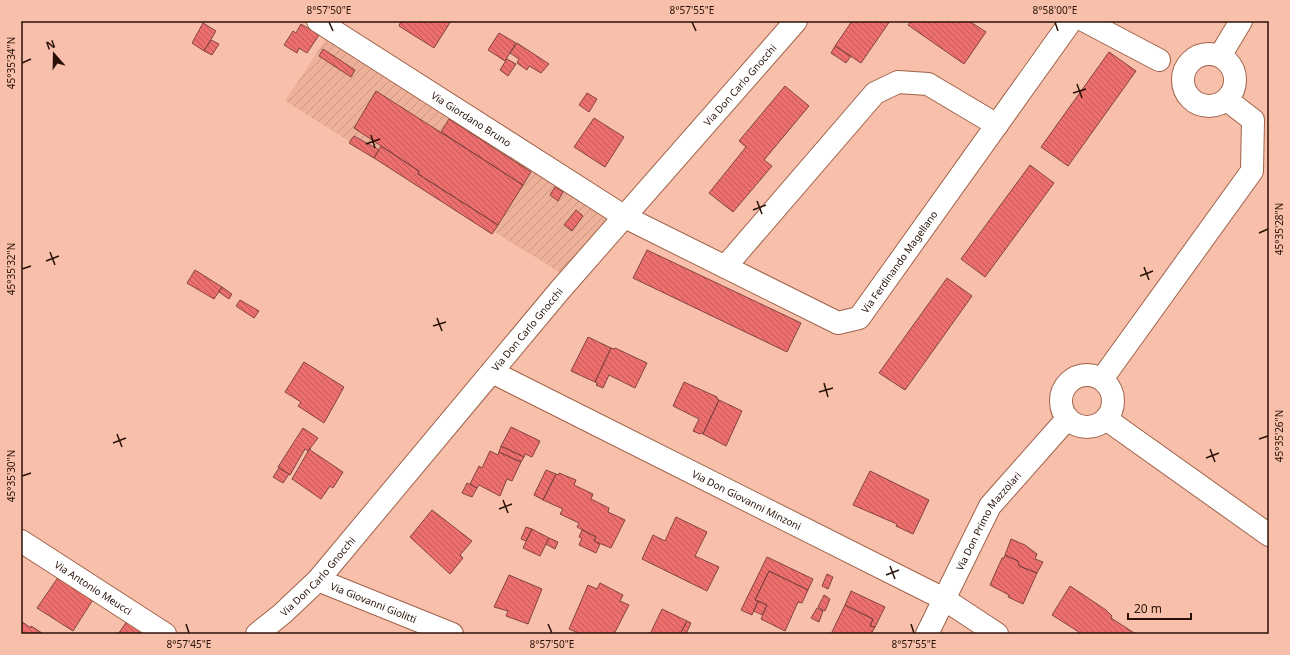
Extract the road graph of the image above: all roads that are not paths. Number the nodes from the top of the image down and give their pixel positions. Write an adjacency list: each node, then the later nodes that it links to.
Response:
1 (318, 21): 10 (street, Via Giordano Bruno)
2 (796, 21): 10 (street, Via Don Carlo Gnocchi)
3 (1071, 21): 9 (street, Via Ferdinando Magellano)
4 (1085, 21): 7 (street)
5 (1241, 21): 6 (street)
6 (1220, 56): 8 (street); 8 (street)
7 (1159, 60)
8 (1227, 100): 13 (street)
9 (997, 125): 11 (street); 11 (street, Via Ferdinando Magellano)
10 (625, 217): 11 (street, Via Ferdinando Magellano); 12 (street, Via Don Carlo Gnocchi)
11 (725, 267)
12 (492, 372): 18 (street, Via Don Carlo Gnocchi); 19 (street, Via Don Giovanni Minzoni)
13 (1102, 379): 14 (street); 15 (street)
14 (1067, 419): 15 (street); 19 (street, Via Don Primo Mazzolari)
15 (1106, 419): 16 (street)
16 (1269, 535)
17 (21, 541): 20 (street, Via Antonio Meucci)
18 (318, 580): 21 (street, Via Don Carlo Gnocchi); 22 (street, Via Giovanni Giolitti)
19 (944, 599): 23 (street, Via Don Primo Mazzolari); 24 (street, Via Don Giovanni Minzoni)
20 (165, 634)
21 (257, 634)
22 (452, 634)
23 (927, 634)
24 (997, 634)

